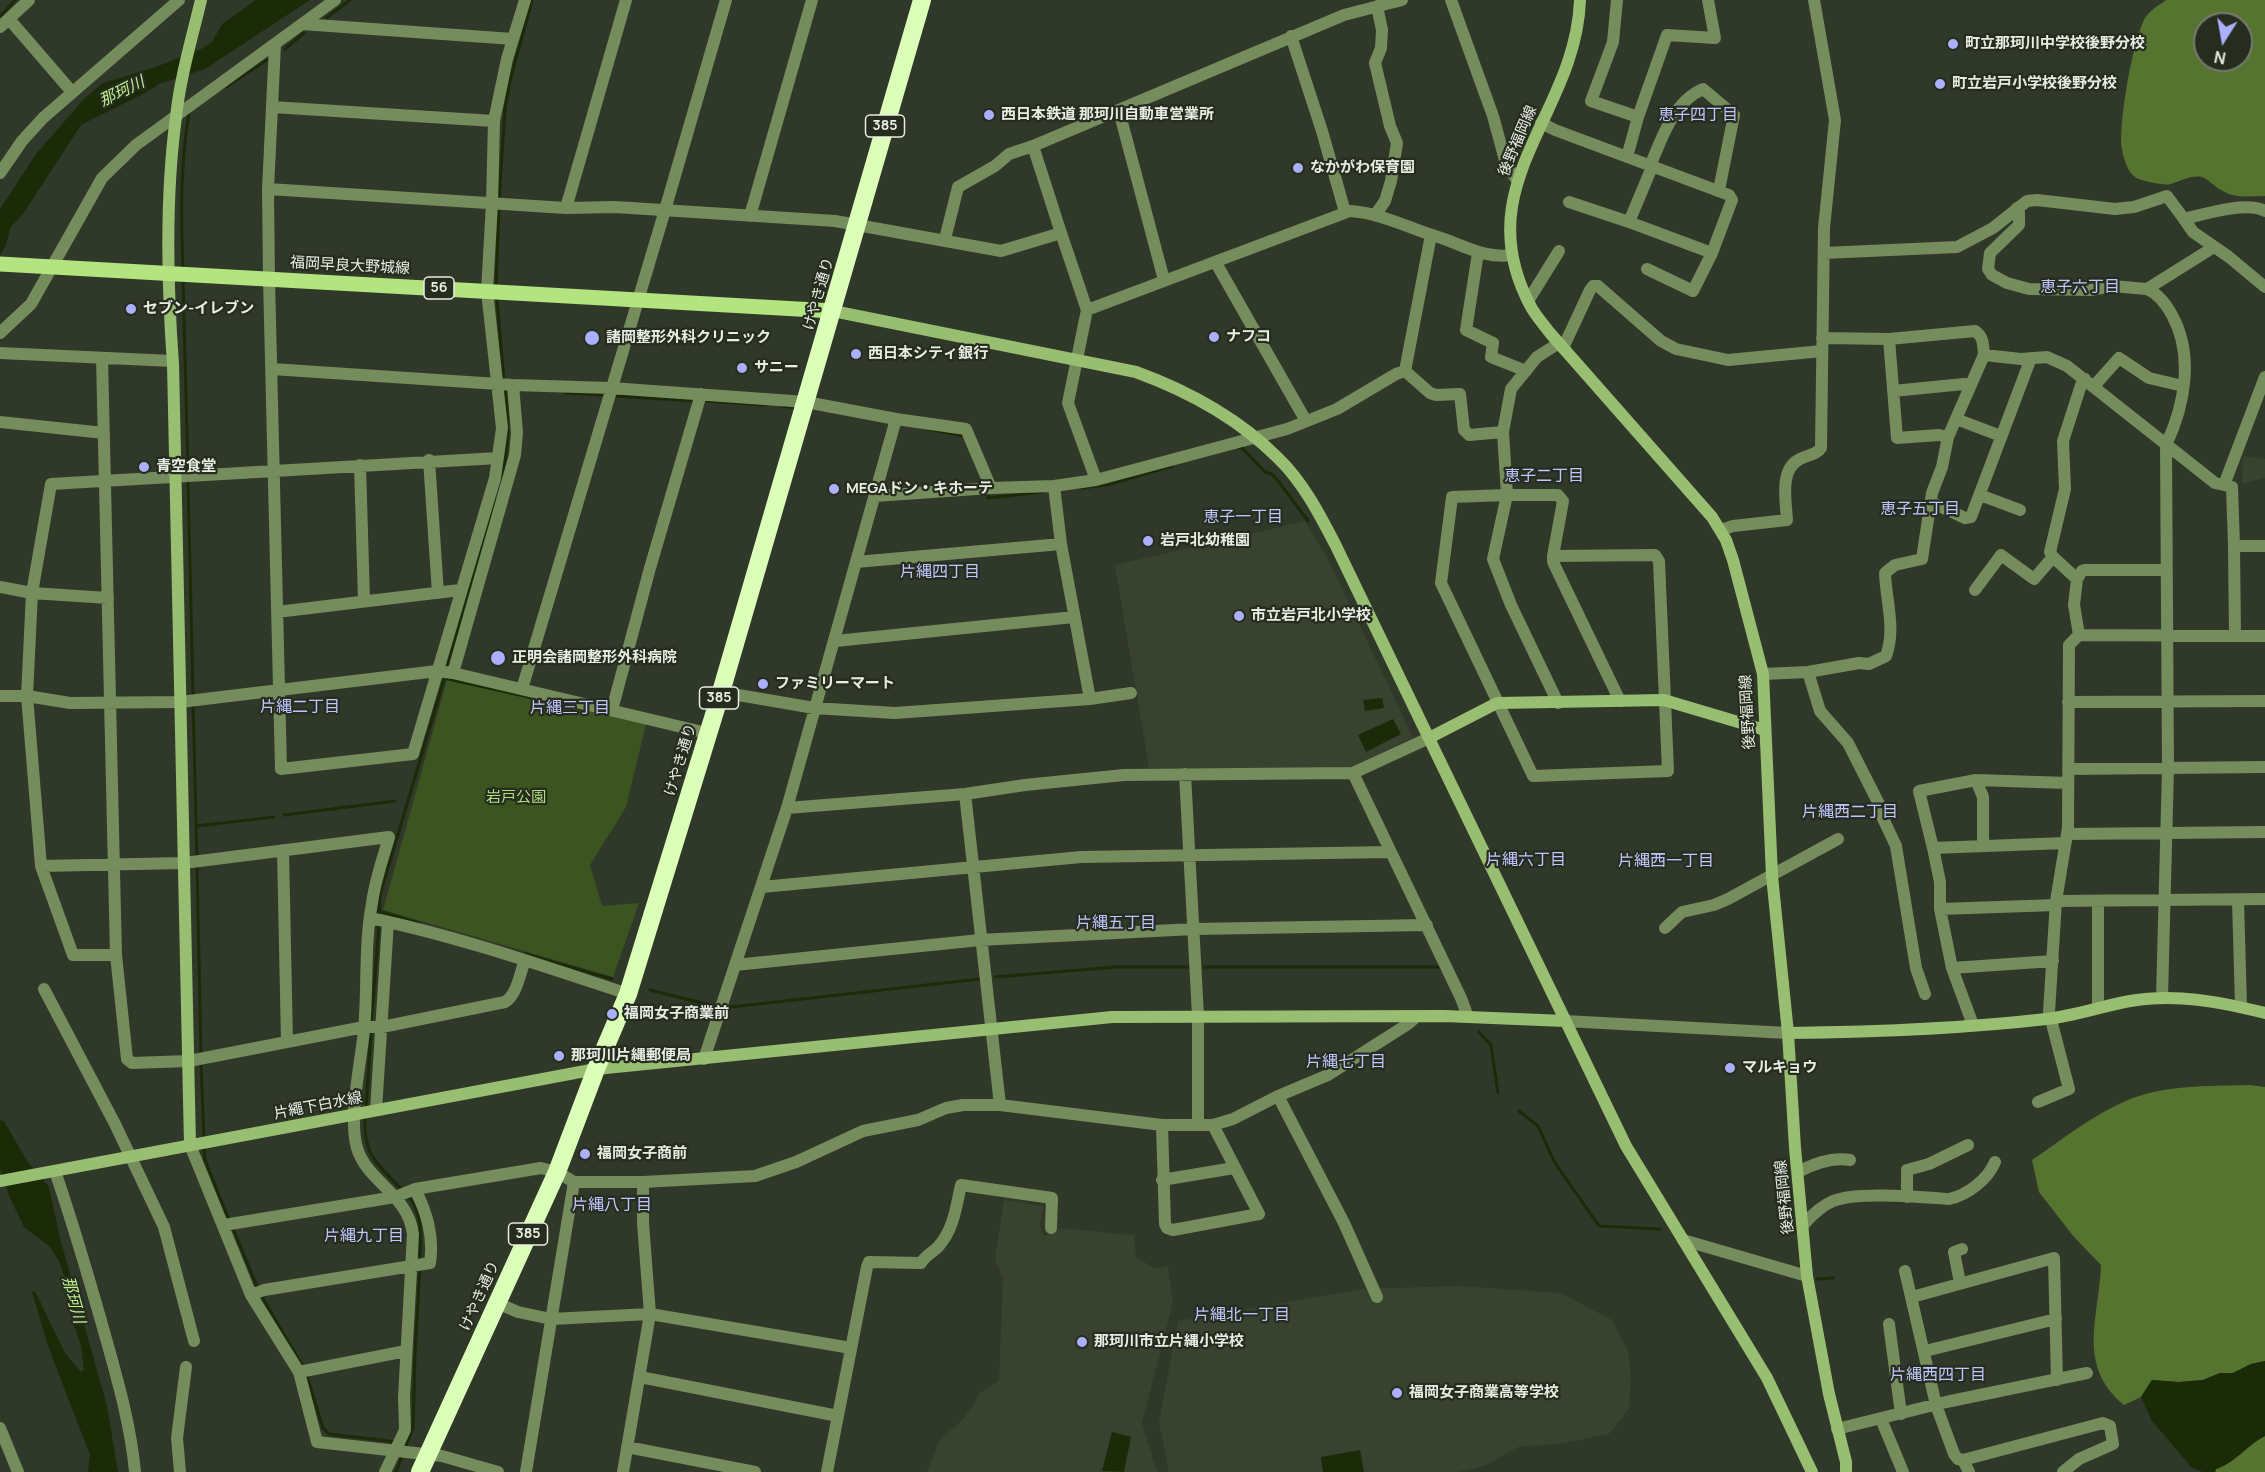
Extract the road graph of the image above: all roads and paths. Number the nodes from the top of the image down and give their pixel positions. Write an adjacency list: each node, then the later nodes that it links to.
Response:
1 (29, 0): 17 (street)
2 (179, 0): 22 (street)
3 (335, 0): 18 (street)
4 (525, 0): 20 (street)
5 (626, 0): 38 (street)
6 (726, 0): 40 (street)
7 (812, 0): 44 (street)
8 (922, 0): 47 (highway, けやき通り / 385)
9 (1402, 0): 16 (street)
10 (1451, 0): 33 (street)
11 (1580, 0): 28 (street, 後野福岡線)
12 (1617, 0): 26 (street)
13 (1708, 0): 26 (street)
14 (1814, 0): 55 (street)
15 (200, 2): 25 (street)
16 (1377, 6): 19 (street); 43 (street)
17 (5, 23): 22 (street)
18 (302, 24): 20 (street); 21 (street)
19 (1291, 36): 24 (street); 42 (street)
20 (513, 39): 27 (street)
21 (275, 45): 23 (street); 25 (street)
22 (72, 92): 32 (street)
23 (272, 107): 27 (street); 34 (street)
24 (1119, 111): 29 (street); 63 (street)
25 (176, 116): 59 (street); 61 (street)
26 (1638, 117): 30 (street)
27 (494, 120): 37 (street)
28 (1541, 123): 30 (street); 33 (street, 後野福岡線)
29 (1033, 146): 48 (street); 50 (street)
30 (1627, 157): 31 (street)
31 (1651, 166): 35 (street); 35 (street); 46 (street)
32 (0, 173)
33 (1517, 180): 56 (street, 後野福岡線)
34 (268, 189): 37 (street); 62 (street)
35 (1719, 190): 54 (street)
36 (1569, 202): 46 (street)
37 (492, 203): 38 (street); 66 (street)
38 (566, 208): 40 (street)
39 (2017, 208): 45 (street); 55 (street); 65 (street)
40 (665, 210): 44 (street); 67 (street)
41 (2265, 211): 45 (street)
42 (1345, 212): 43 (street); 57 (street)
43 (1376, 214): 49 (street)
44 (750, 216): 47 (street)
45 (2184, 219): 51 (street)
46 (1629, 222): 54 (street)
47 (857, 225): 50 (street); 70 (highway, けやき通り / 385)
48 (1061, 233): 50 (street); 69 (street)
49 (1431, 235): 53 (street); 83 (street)
50 (945, 239)
51 (2214, 247): 64 (street); 65 (street)
52 (1559, 251): 68 (street)
53 (1478, 253): 56 (street); 84 (street)
54 (1712, 253): 60 (street)
55 (1824, 253): 72 (street)
56 (1512, 255): 68 (street, 後野福岡線)
57 (1216, 263): 63 (street); 97 (street)
58 (0, 264): 59 (main road, 56)
59 (49, 266): 61 (main road, 福岡早良大野城線 / 56); 71 (street)
60 (1647, 269)
61 (168, 272): 62 (main road, 福岡早良大野城線 / 56); 81 (street)
62 (268, 279): 66 (main road, 福岡早良大野城線 / 56); 82 (street)
63 (1164, 280): 69 (street)
64 (2265, 287)
65 (2147, 289): 90 (street)
66 (487, 291): 67 (main road, 福岡早良大野城線 / 56); 87 (street)
67 (637, 300): 70 (main road, 福岡早良大野城線 / 56); 91 (street)
68 (1528, 301): 74 (street, 後野福岡線)
69 (1087, 310): 80 (street)
70 (833, 311): 80 (street); 94 (highway, けやき通り / 385)
71 (0, 333)
72 (1822, 338): 73 (street); 75 (street)
73 (1888, 339): 77 (street); 92 (street)
74 (1561, 345): 75 (street); 84 (street); 120 (street, 後野福岡線)
75 (1821, 351): 120 (street)
76 (0, 353): 78 (street)
77 (1984, 355): 79 (street); 89 (street)
78 (102, 358): 81 (street); 100 (street)
79 (2031, 358): 86 (street); 102 (street)
80 (1077, 360): 103 (street); 111 (street)
81 (172, 361): 109 (street)
82 (272, 369): 87 (street); 108 (street)
83 (1405, 371): 97 (street); 99 (street)
84 (1526, 371): 99 (street)
85 (2265, 377): 112 (street)
86 (2090, 382): 90 (street); 104 (street); 125 (street)
87 (497, 384): 88 (street); 105 (street)
88 (513, 385): 91 (street); 145 (street)
89 (1969, 385): 92 (street); 96 (street)
90 (2183, 386): 104 (street)
91 (611, 388): 93 (street); 148 (street)
92 (1893, 391): 101 (street)
93 (700, 394): 94 (street); 164 (street)
94 (806, 402): 95 (street); 149 (highway, けやき通り / 385)
95 (896, 419): 114 (street); 117 (street)
96 (1956, 419): 101 (street); 102 (street)
97 (1306, 421): 103 (street)
98 (0, 422): 100 (street)
99 (1503, 432): 115 (street)
100 (104, 433): 110 (street)
101 (1948, 436): 118 (street)
102 (2001, 436): 116 (street)
103 (1255, 438): 111 (street); 167 (street)
104 (2166, 445): 112 (street); 127 (street)
105 (498, 458): 106 (street); 130 (street)
106 (429, 460): 107 (street); 133 (street)
107 (360, 465): 108 (street); 135 (street)
108 (274, 470): 109 (street); 136 (street)
109 (175, 477): 110 (street); 158 (street)
110 (105, 480): 132 (street); 134 (street)
111 (1096, 480): 113 (street)
112 (2224, 485): 122 (street)
113 (1054, 486): 114 (street); 121 (street)
114 (991, 488): 117 (street)
115 (1507, 495): 124 (street); 161 (street); 162 (street)
116 (1980, 495): 118 (street); 119 (street)
117 (875, 496): 126 (street)
118 (1931, 502): 144 (street)
119 (2020, 510)
120 (1721, 530): 146 (street, 後野福岡線)
121 (1061, 544): 126 (street); 137 (street)
122 (2234, 546): 123 (street); 140 (street)
123 (2265, 546)
124 (1554, 556): 154 (street); 155 (street)
125 (2053, 557): 128 (street); 131 (street)
126 (856, 562): 142 (street)
127 (2166, 570): 128 (street); 139 (street)
128 (2077, 579): 138 (street)
129 (0, 587): 132 (street)
130 (460, 590): 133 (street); 143 (street)
131 (1975, 590)
132 (32, 593): 134 (street); 152 (street)
133 (438, 593): 135 (street)
134 (108, 598): 160 (street)
135 (364, 600): 136 (street)
136 (277, 612): 147 (street)
137 (1074, 617): 142 (street); 153 (street)
138 (2079, 635): 139 (street); 159 (street)
139 (2167, 636): 140 (street); 156 (street)
140 (2235, 636): 141 (street)
141 (2265, 636)
142 (835, 641): 163 (street)
143 (437, 671): 145 (street); 147 (street); 147 (street)
144 (1808, 672): 146 (street); 211 (street)
145 (453, 673): 148 (street)
146 (1763, 674): 165 (street, 後野福岡線)
147 (278, 689): 158 (street)
148 (522, 689): 164 (street)
149 (721, 692): 163 (street); 166 (highway, けやき通り / 385)
150 (1131, 693): 153 (street)
151 (0, 696): 152 (street)
152 (27, 696): 160 (street); 188 (street)
153 (1090, 699): 163 (street)
154 (1664, 700): 155 (street); 162 (street); 165 (street)
155 (1620, 701): 161 (street)
156 (2168, 701): 157 (street); 159 (street); 170 (street)
157 (2265, 701)
158 (180, 702): 160 (street); 186 (street)
159 (2068, 702): 169 (street)
160 (110, 703): 187 (street)
161 (1558, 703): 162 (street)
162 (1497, 704): 167 (street)
163 (814, 708): 176 (street)
164 (612, 710): 166 (street)
165 (1765, 730): 190 (street, 後野福岡線)
166 (707, 733): 210 (highway, けやき通り / 385)
167 (1429, 738): 171 (street); 220 (street)
168 (2265, 767): 170 (street)
169 (2068, 769): 170 (street); 174 (street)
170 (2168, 769): 178 (street)
171 (1353, 773): 172 (street); 184 (street)
172 (1185, 774): 175 (street); 185 (street)
173 (1976, 780): 174 (street); 181 (street); 182 (street)
174 (2068, 783): 180 (street)
175 (965, 794): 176 (street); 189 (street)
176 (787, 808): 191 (street)
177 (2265, 832): 178 (street)
178 (2166, 834): 180 (street); 193 (street)
179 (1838, 839): 190 (street)
180 (2066, 839): 181 (street); 196 (street)
181 (1983, 846): 182 (street)
182 (1933, 848): 197 (street)
183 (283, 850): 186 (street); 198 (street); 226 (street)
184 (1391, 852): 185 (street); 200 (street)
185 (1189, 855): 189 (street); 202 (street)
186 (184, 863): 187 (street); 228 (street)
187 (114, 865): 188 (street); 204 (street)
188 (41, 866): 204 (street)
189 (973, 866): 191 (street); 203 (street)
190 (1772, 876): 201 (street); 225 (street, 後野福岡線)
191 (762, 887): 207 (street)
192 (2265, 899): 194 (street)
193 (2164, 900): 194 (street); 195 (street); 212 (street)
194 (2238, 900): 213 (street)
195 (2098, 901): 196 (street); 214 (street)
196 (2056, 903): 197 (street); 206 (street)
197 (1940, 909): 208 (street)
198 (370, 918): 199 (street); 222 (street)
199 (388, 922): 205 (street); 223 (street)
200 (1427, 925): 202 (street); 218 (street)
201 (1665, 928)
202 (1194, 929): 203 (street); 216 (street)
203 (980, 940): 207 (street); 224 (street)
204 (116, 955): 228 (street)
205 (525, 960): 210 (street); 223 (street)
206 (2053, 961): 208 (street); 219 (street)
207 (735, 965): 227 (street)
208 (1952, 968): 221 (street)
209 (44, 989): 240 (street)
210 (628, 994): 229 (highway, けやき通り / 385)
211 (1926, 994)
212 (2162, 998): 213 (street); 214 (street)
213 (2241, 1007): 215 (street)
214 (2098, 1008): 219 (street)
215 (2265, 1013)
216 (1198, 1016): 217 (street, 片繩下白水線); 224 (street, 片繩下白水線); 236 (street)
217 (1417, 1016): 218 (street, 片繩下白水線); 230 (street)
218 (1468, 1017): 220 (street, 片繩下白水線)
219 (2049, 1019): 221 (street); 231 (street)
220 (1565, 1021): 225 (street); 257 (street)
221 (1973, 1025): 225 (street)
222 (364, 1027): 223 (street); 226 (street); 234 (street)
223 (382, 1028): 233 (street)
224 (992, 1029): 227 (street, 片繩下白水線); 232 (street)
225 (1788, 1033): 246 (street, 後野福岡線)
226 (287, 1042): 228 (street)
227 (704, 1059): 229 (street, 片繩下白水線)
228 (189, 1061): 238 (street)
229 (596, 1069): 233 (street, 片繩下白水線); 245 (highway, けやき通り / 385)
230 (1278, 1096): 237 (street); 264 (street)
231 (2038, 1102)
232 (1000, 1105): 235 (street); 250 (street)
233 (376, 1110): 234 (street, 片繩下白水線)
234 (355, 1115): 238 (street, 片繩下白水線); 252 (street)
235 (1162, 1125): 236 (street); 247 (street)
236 (1198, 1125): 237 (street)
237 (1213, 1125): 243 (street)
238 (190, 1145): 240 (street, 片繩下白水線); 255 (street)
239 (1968, 1145): 253 (street)
240 (131, 1157): 244 (street, 片繩下白水線); 271 (street)
241 (1850, 1160): 246 (street)
242 (1995, 1162): 253 (street)
243 (1234, 1168): 247 (street); 247 (street)
244 (50, 1172): 248 (street, 片繩下白水線); 292 (street)
245 (557, 1172): 249 (street); 251 (street); 266 (highway, けやき通り / 385)
246 (1798, 1172): 254 (street, 後野福岡線)
247 (1162, 1180)
248 (0, 1181)
249 (574, 1182): 250 (street); 269 (street)
250 (643, 1182): 267 (street)
251 (415, 1189): 252 (street); 259 (street)
252 (395, 1197): 255 (street); 259 (street)
253 (1907, 1197): 254 (street)
254 (1804, 1224): 261 (street, 後野福岡線)
255 (224, 1226): 263 (street)
256 (1051, 1228): 272 (street)
257 (1683, 1240): 261 (street); 301 (street)
258 (1954, 1251): 262 (street)
259 (411, 1265): 263 (street); 273 (street)
260 (1905, 1271): 265 (street)
261 (1807, 1276): 285 (street, 後野福岡線)
262 (1960, 1283): 265 (street); 268 (street)
263 (251, 1295): 276 (street)
264 (1377, 1297)
265 (1912, 1297): 274 (street)
266 (497, 1303): 269 (street); 289 (highway, けやき通り / 385)
267 (651, 1314): 269 (street); 272 (street); 278 (street)
268 (2055, 1318): 274 (street); 279 (street)
269 (551, 1319): 297 (street)
270 (1889, 1324): 281 (street)
271 (194, 1341)
272 (851, 1348): 282 (street)
273 (406, 1351): 276 (street); 288 (street)
274 (1925, 1351): 280 (street)
275 (186, 1367): 293 (street)
276 (299, 1372): 288 (street)
277 (2087, 1373): 279 (street)
278 (640, 1377): 282 (street); 287 (street)
279 (2057, 1380): 280 (street)
280 (1936, 1405): 281 (street); 290 (street)
281 (1901, 1414): 283 (street)
282 (838, 1416): 300 (street)
283 (1881, 1419): 285 (street); 303 (street)
284 (0, 1428): 286 (street)
285 (1838, 1429): 302 (street, 後野福岡線)
286 (3, 1442): 291 (street)
287 (627, 1447): 298 (street); 299 (street)
288 (394, 1450): 289 (street); 294 (street)
289 (428, 1454): 295 (highway, けやき通り / 385); 296 (street)
290 (1963, 1460): 304 (street); 305 (street)
291 (18, 1472)
292 (135, 1472)
293 (180, 1472)
294 (385, 1472)
295 (420, 1472)
296 (498, 1472)
297 (526, 1472)
298 (623, 1472)
299 (755, 1472)
300 (827, 1472)
301 (1812, 1472)
302 (1846, 1472)
303 (1903, 1472)
304 (1969, 1472)
305 (2064, 1472)

